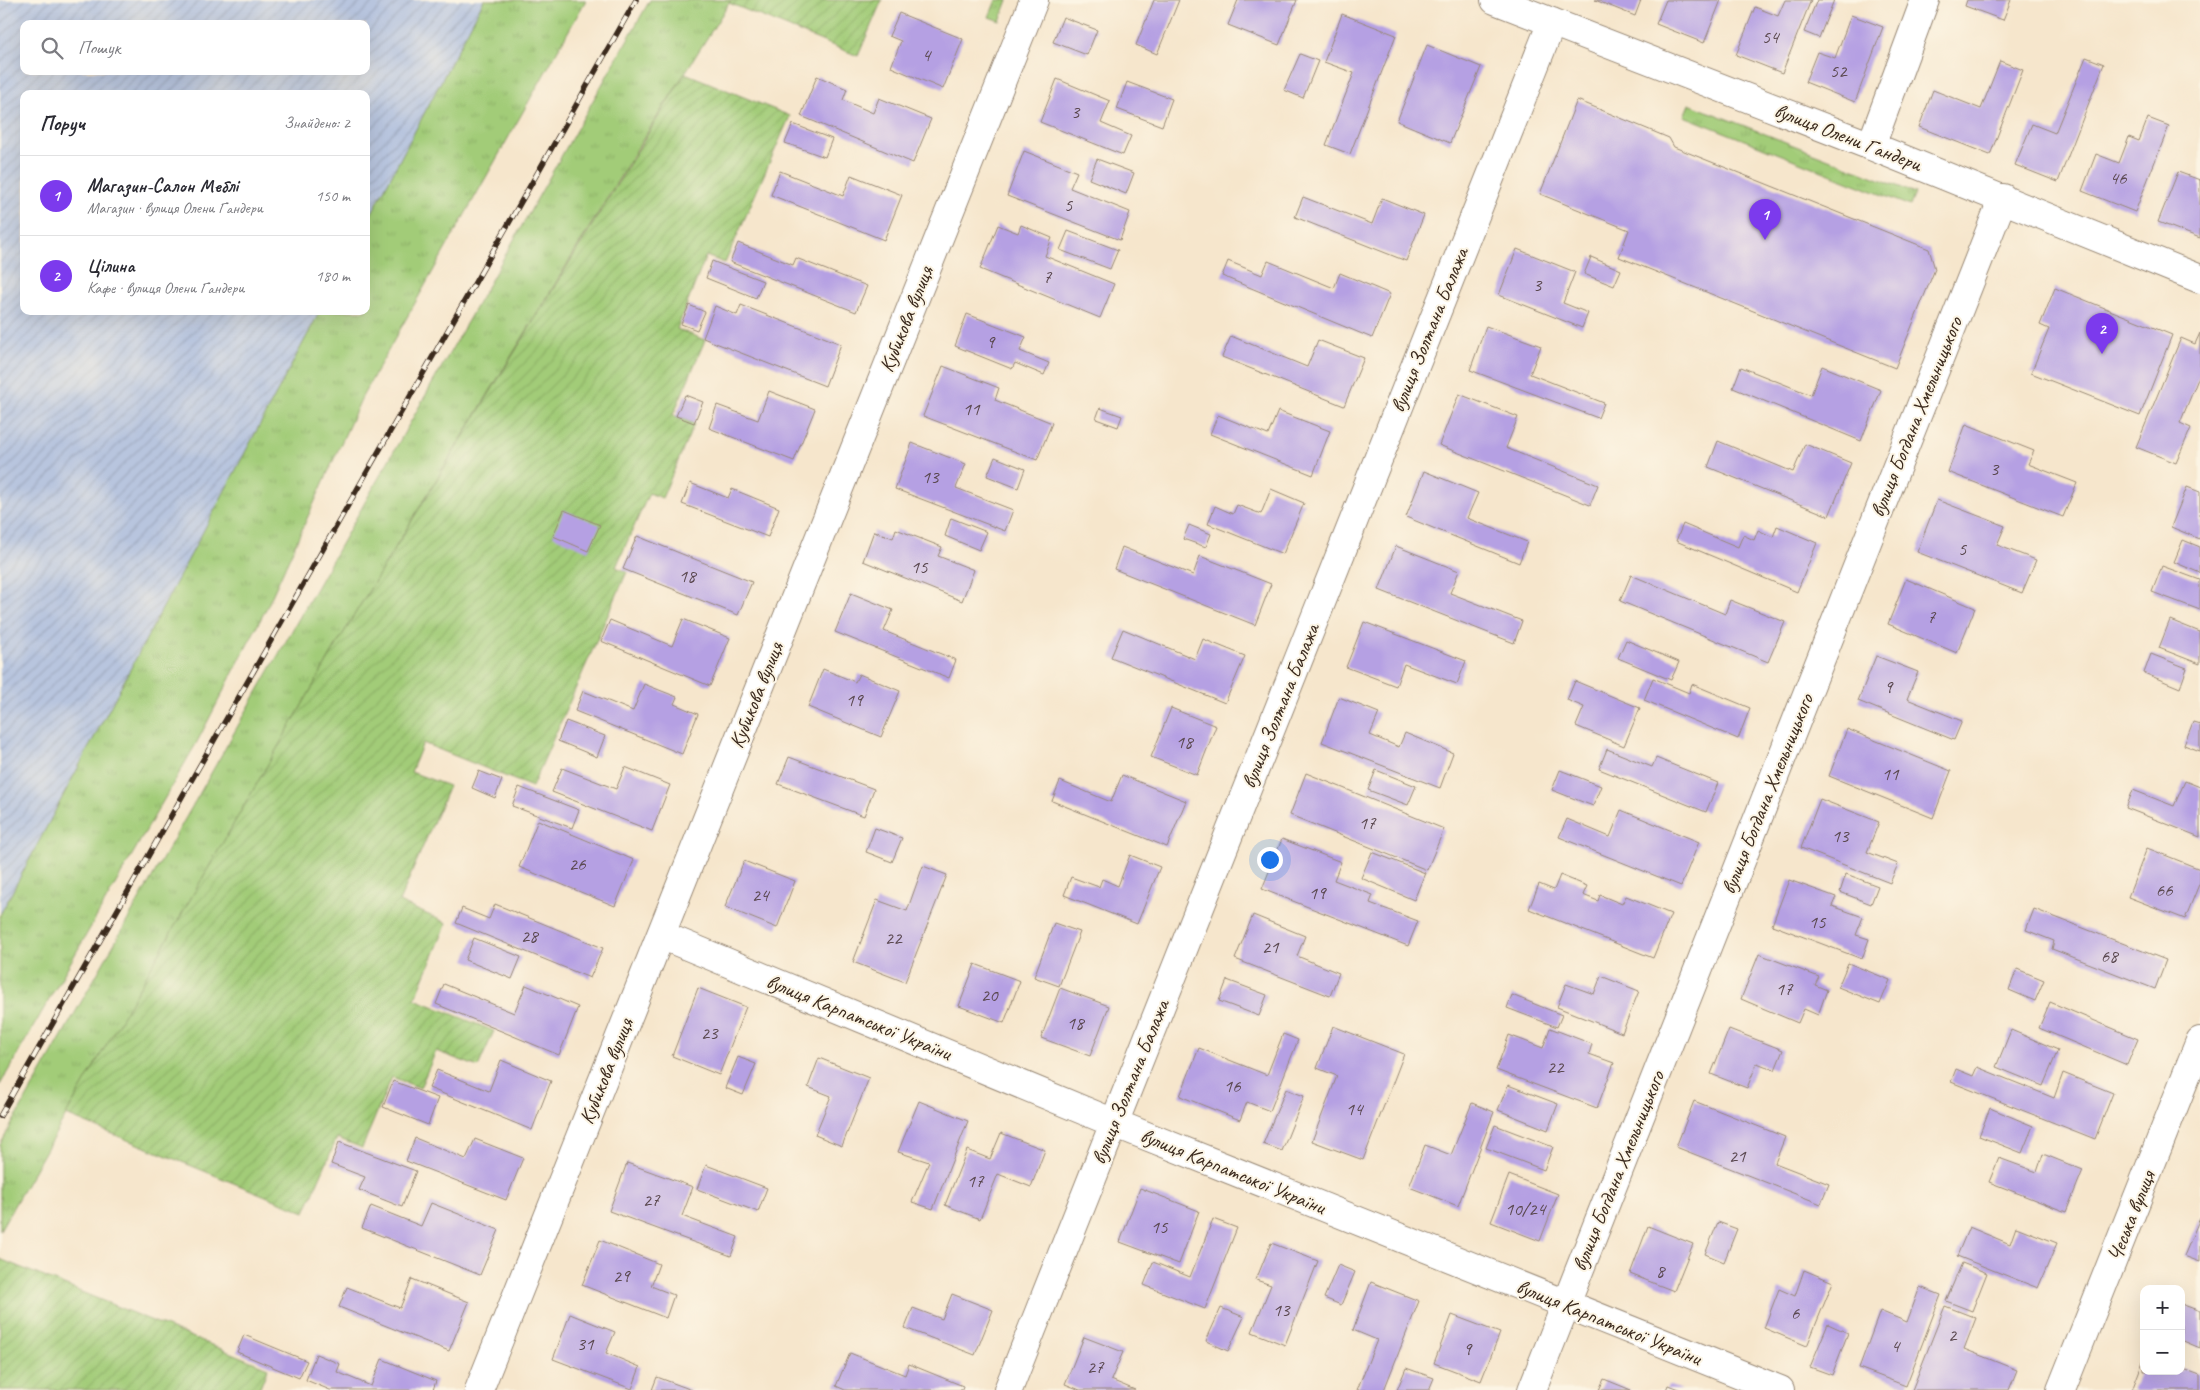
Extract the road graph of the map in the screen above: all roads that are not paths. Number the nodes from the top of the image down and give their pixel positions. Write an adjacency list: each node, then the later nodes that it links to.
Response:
1 (1034, 0): 8 (street, Кубикова вулиця)
2 (1495, 0): 4 (street, вулиця Олени Гандери)
3 (1925, 0): 5 (street)
4 (1552, 22): 5 (street, вулиця Олени Гандери); 10 (street, вулиця Золтана Балажа)
5 (1871, 146): 6 (street, вулиця Олени Гандери)
6 (2003, 198): 7 (street, вулиця Олени Гандери); 11 (street, вулиця Богдана Хмельницького)
7 (2200, 279)
8 (660, 935): 10 (street, вулиця Карпатської України); 12 (street, Кубикова вулиця)
9 (2200, 1041): 16 (street, Чеська вулиця)
10 (1114, 1122): 11 (street, вулиця Карпатської України); 13 (street, вулиця Золтана Балажа)
11 (1565, 1305): 14 (street, вулиця Богдана Хмельницького); 15 (street, вулиця Карпатської України)
12 (479, 1390)
13 (1008, 1390)
14 (1532, 1390)
15 (1780, 1390)
16 (2062, 1390)

